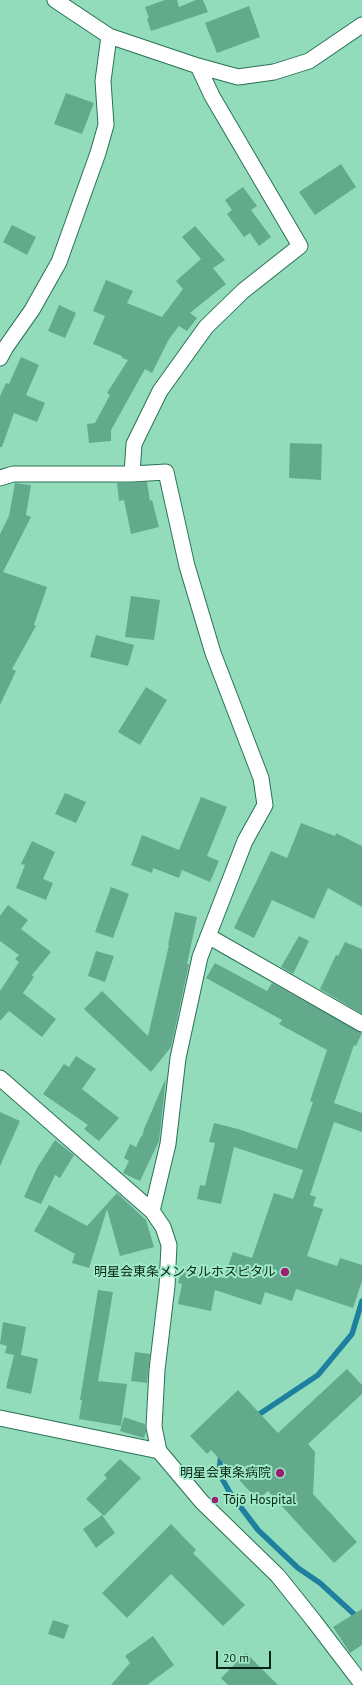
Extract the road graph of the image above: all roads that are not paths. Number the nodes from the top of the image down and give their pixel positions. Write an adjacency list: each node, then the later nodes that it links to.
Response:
1 (56, 0): 3 (street)
2 (362, 25): 4 (street)
3 (109, 36): 4 (street); 5 (street)
4 (198, 66): 7 (street)
5 (6, 336): 6 (street)
6 (0, 358)
7 (132, 474): 8 (street); 9 (street)
8 (0, 478)
9 (208, 936): 10 (street); 12 (street)
10 (362, 1024)
11 (0, 1078): 12 (street)
12 (152, 1211): 14 (street)
13 (0, 1418): 14 (street)
14 (159, 1451): 15 (street)
15 (362, 1684)

